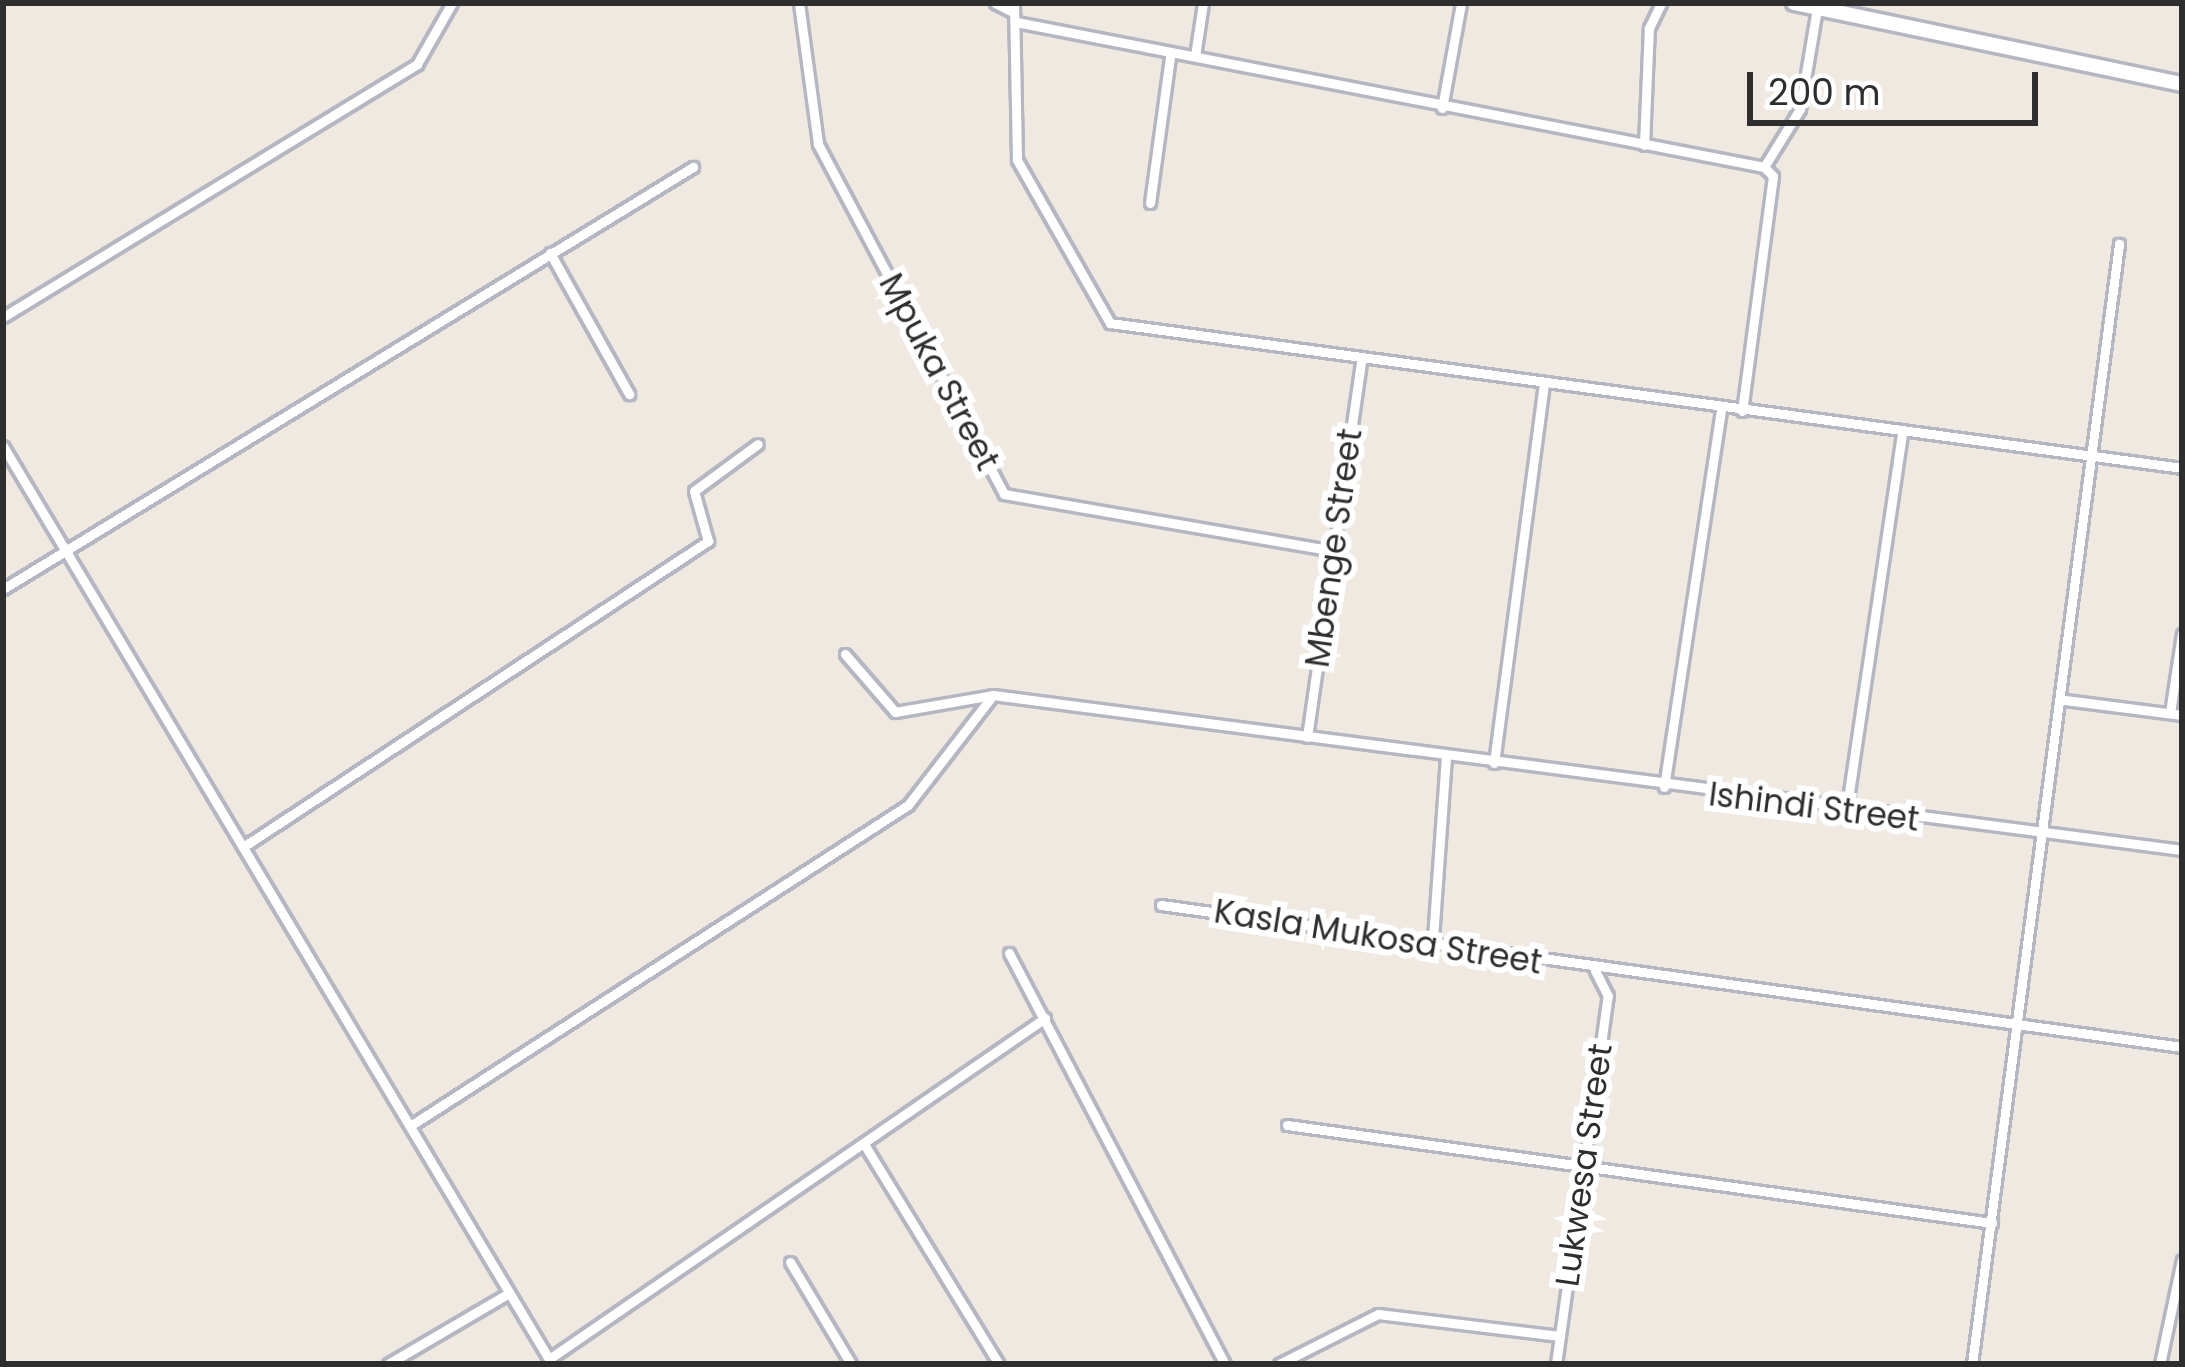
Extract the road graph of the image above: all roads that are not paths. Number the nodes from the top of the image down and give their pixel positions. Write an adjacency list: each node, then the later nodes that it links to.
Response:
1 (452, 3): 20 (street)
2 (799, 3): 32 (street, Mpuka Street)
3 (995, 3): 9 (street)
4 (1203, 3): 10 (street)
5 (1461, 3): 13 (street)
6 (1660, 3): 14 (street)
7 (1794, 3): 8 (street)
8 (1817, 8): 12 (street); 15 (street)
9 (1014, 12): 11 (street); 21 (street)
10 (1195, 56): 11 (street); 13 (street)
11 (1170, 57): 17 (street)
12 (2182, 84)
13 (1442, 108): 14 (street)
14 (1644, 145): 15 (street)
15 (1764, 166): 25 (street)
16 (693, 167): 19 (street)
17 (1150, 203)
18 (2119, 244): 29 (street)
19 (550, 253): 23 (street); 31 (street)
20 (3, 317)
21 (1361, 360): 22 (street); 32 (street, Mbenge Street)
22 (1544, 384): 24 (street); 41 (street)
23 (629, 394)
24 (1721, 408): 25 (street); 42 (street)
25 (1742, 411): 26 (street)
26 (1902, 434): 29 (street); 43 (street)
27 (758, 443): 45 (street)
28 (3, 446): 31 (street)
29 (2090, 461): 30 (street); 37 (street)
30 (2182, 468)
31 (65, 550): 33 (street); 45 (street)
32 (1334, 551): 39 (street, Mbenge Street)
33 (3, 589)
34 (2182, 634): 38 (street)
35 (845, 654): 36 (street, Ishindi Street)
36 (993, 695): 39 (street, Ishindi Street); 55 (street)
37 (2065, 700): 38 (street); 44 (street)
38 (2176, 714)
39 (1307, 737): 40 (street, Ishindi Street)
40 (1446, 757): 41 (street, Ishindi Street); 48 (street)
41 (1494, 763): 42 (street, Ishindi Street)
42 (1664, 787): 43 (street, Ishindi Street)
43 (1846, 813): 44 (street, Ishindi Street)
44 (2047, 836): 46 (street, Ishindi Street); 52 (street)
45 (243, 847): 55 (street)
46 (2182, 850)
47 (1162, 905): 48 (street, Kasla Mukosa Street)
48 (1433, 938): 50 (street, Kasla Mukosa Street)
49 (1009, 953): 51 (street)
50 (1595, 970): 52 (street, Kasla Mukosa Street); 57 (street, Lukwesa Street)
51 (1046, 1018): 56 (street); 67 (street)
52 (2020, 1024): 53 (street, Kasla Mukosa Street); 58 (street)
53 (2182, 1047)
54 (1288, 1125): 57 (street)
55 (410, 1126): 61 (street)
56 (864, 1144): 63 (street); 66 (street)
57 (1586, 1166): 58 (street); 62 (street, Lukwesa Street)
58 (1992, 1223): 70 (street)
59 (2182, 1260): 71 (street)
60 (790, 1262): 65 (street)
61 (509, 1293): 63 (street); 64 (street)
62 (1560, 1336): 68 (street); 69 (street, Lukwesa Street)
63 (551, 1362)
64 (388, 1364)
65 (851, 1364)
66 (999, 1364)
67 (1225, 1364)
68 (1280, 1364)
69 (1556, 1364)
70 (1972, 1364)
71 (2160, 1364)

